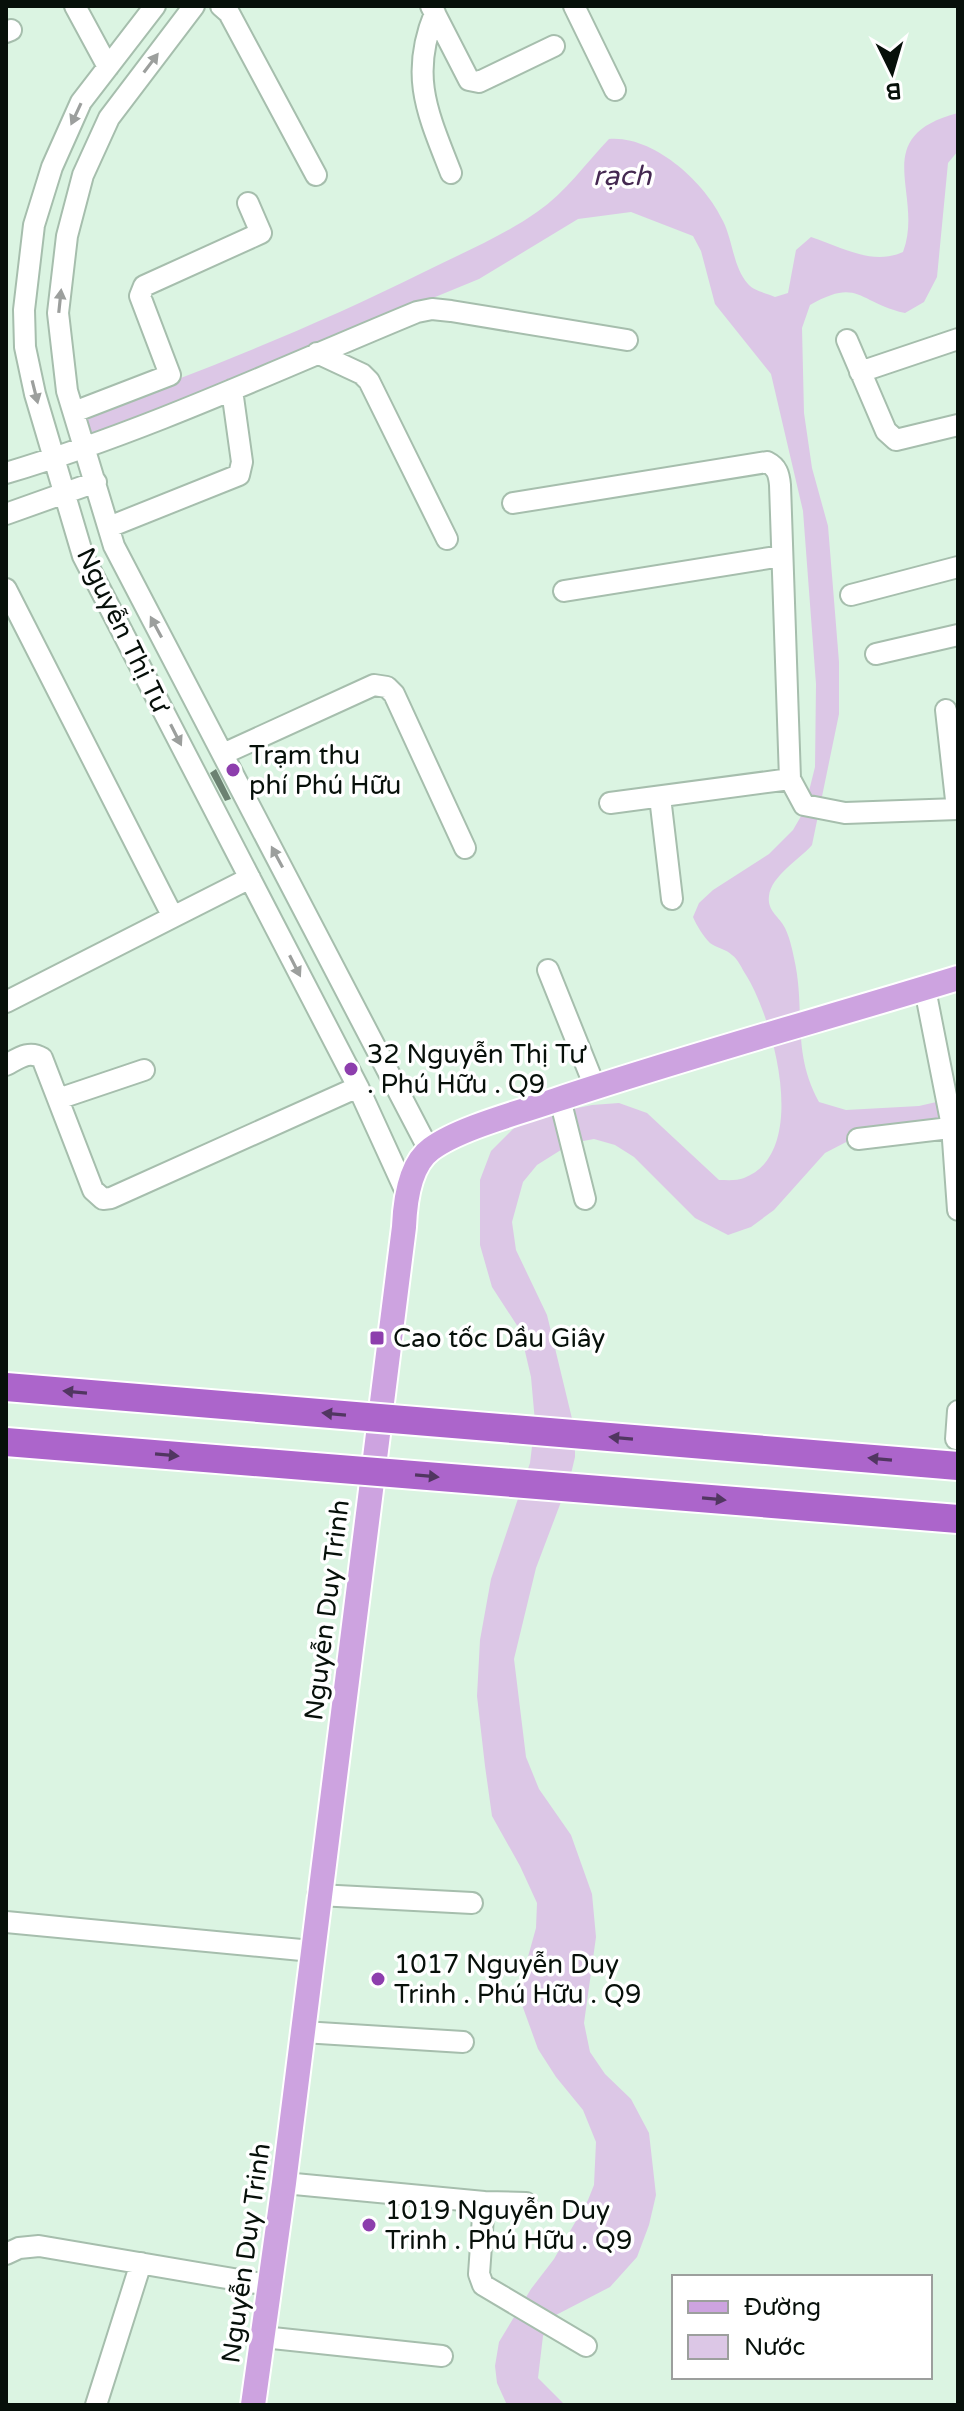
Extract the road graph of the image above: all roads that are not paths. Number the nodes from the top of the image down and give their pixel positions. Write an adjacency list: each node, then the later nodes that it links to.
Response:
1 (75, 6): 8 (street)
2 (155, 6): 8 (street, Nguyễn Thị Tư)
3 (194, 6): 21 (street, Nguyễn Thị Tư, one-way to 3)
4 (221, 6): 11 (street)
5 (581, 9): 9 (street)
6 (433, 10): 7 (street); 10 (street)
7 (554, 46)
8 (108, 67): 17 (street, Nguyễn Thị Tư, one-way to 17)
9 (615, 90)
10 (451, 173)
11 (316, 175)
12 (248, 203): 21 (street)
13 (6, 334): 17 (street)
14 (958, 339): 19 (street)
15 (627, 340): 18 (street)
16 (847, 340): 19 (street)
17 (25, 347): 24 (street, Nguyễn Thị Tư, one-way to 24)
18 (317, 353): 20 (street); 31 (street)
19 (860, 372): 22 (street)
20 (232, 390): 23 (street); 30 (street)
21 (74, 412): 23 (street, Nguyễn Thị Tư)
22 (958, 425)
23 (86, 449): 24 (street); 26 (street, Nguyễn Thị Tư)
24 (54, 459): 25 (street); 27 (street, Nguyễn Thị Tư)
25 (6, 473)
26 (96, 482): 27 (street); 30 (street, Nguyễn Thị Tư)
27 (64, 493): 29 (street); 46 (street, Nguyễn Thị Tư, one-way to 46)
28 (513, 503): 32 (street)
29 (6, 514)
30 (109, 527): 40 (street, Nguyễn Thị Tư, one-way to 30)
31 (447, 539)
32 (782, 556): 35 (street); 41 (street)
33 (958, 567): 36 (street)
34 (6, 589): 48 (street)
35 (564, 591)
36 (851, 595)
37 (958, 635): 38 (street)
38 (876, 654)
39 (946, 710): 44 (street)
40 (223, 754): 45 (street); 61 (street, Nguyễn Thị Tư, one-way to 40)
41 (790, 779): 42 (street); 44 (street)
42 (660, 797): 43 (street); 47 (street)
43 (610, 803)
44 (958, 809)
45 (465, 848)
46 (250, 878): 48 (street); 55 (street, Nguyễn Thị Tư, one-way to 55)
47 (672, 899)
48 (173, 917): 52 (street)
49 (548, 970): 56 (street)
50 (958, 978): 51 (main road)
51 (925, 989): 56 (main road); 59 (street)
52 (6, 1002)
53 (6, 1065): 57 (street)
54 (144, 1070): 57 (street)
55 (358, 1087): 57 (street); 62 (street, Nguyễn Thị Tư)
56 (595, 1087): 58 (main road)
57 (58, 1099)
58 (560, 1099): 61 (main road); 63 (street)
59 (954, 1127): 60 (street); 64 (street)
60 (858, 1139)
61 (429, 1150): 62 (main road, Nguyễn Duy Trinh)
62 (406, 1192): 70 (main road, Nguyễn Duy Trinh)
63 (585, 1199)
64 (958, 1210)
65 (6, 1387): 68 (highway, one-way to 65, bridge)
66 (958, 1411): 68 (street)
67 (6, 1442): 69 (highway, one-way to 69, bridge)
68 (957, 1452)
69 (958, 1519)
70 (318, 1895): 71 (street); 73 (main road, Nguyễn Duy Trinh)
71 (472, 1903)
72 (6, 1922): 73 (street)
73 (312, 1951): 74 (main road, Nguyễn Duy Trinh)
74 (303, 2032): 75 (street); 76 (main road, Nguyễn Duy Trinh)
75 (463, 2042)
76 (284, 2183): 77 (street); 81 (main road, Nguyễn Duy Trinh)
77 (484, 2202): 78 (street); 83 (street)
78 (526, 2203)
79 (6, 2254): 80 (street)
80 (141, 2263): 81 (street); 85 (street)
81 (268, 2285): 82 (main road, Nguyễn Duy Trinh)
82 (263, 2337): 84 (street); 86 (main road, Nguyễn Duy Trinh)
83 (586, 2346)
84 (442, 2356)
85 (96, 2405)
86 (253, 2405)

